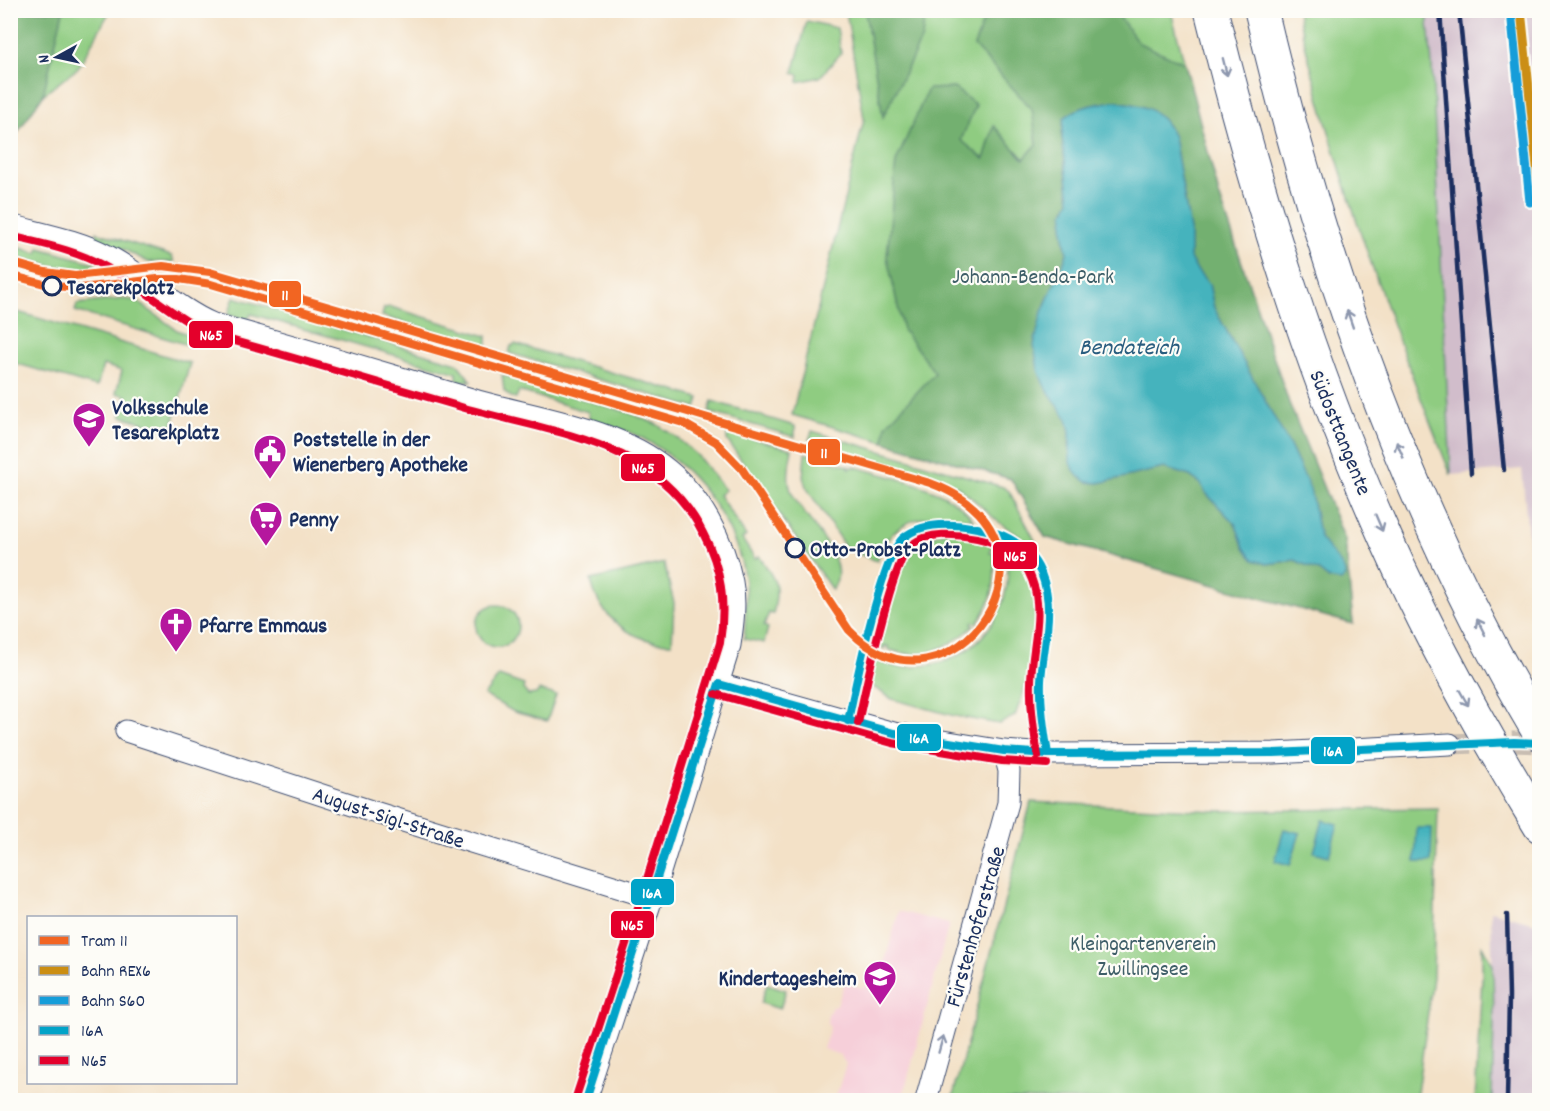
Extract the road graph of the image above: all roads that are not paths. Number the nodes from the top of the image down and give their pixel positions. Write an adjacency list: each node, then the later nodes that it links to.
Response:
1 (1211, 10): 9 (highway, Südosttangente, one-way to 9)
2 (1261, 10): 6 (highway, Südosttangente, one-way to 2)
3 (10, 225): 4 (street)
4 (718, 684): 8 (street); 10 (street)
5 (126, 731): 10 (street, August-Sigl-Straße)
6 (1539, 734)
7 (1450, 744): 8 (street)
8 (1004, 751): 12 (street, Fürstenhoferstraße, one-way to 8)
9 (1539, 826)
10 (652, 898): 11 (street)
11 (586, 1101)
12 (926, 1101)

